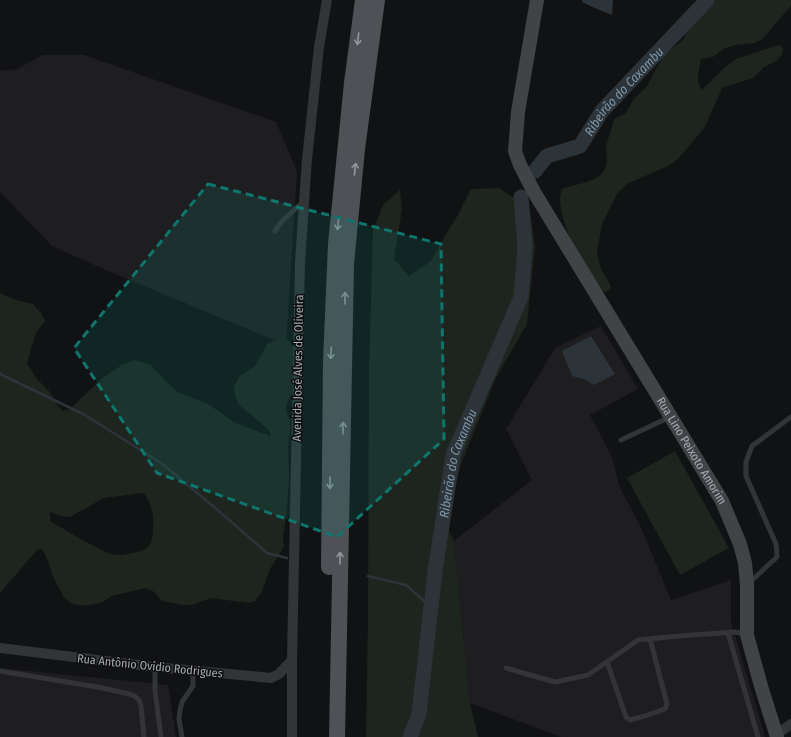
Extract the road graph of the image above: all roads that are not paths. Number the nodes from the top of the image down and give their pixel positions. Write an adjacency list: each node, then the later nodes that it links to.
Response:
1 (327, 0): 5 (street, Avenida José Alves de Oliveira)
2 (363, 0): 27 (main road, one-way to 27)
3 (377, 0): 28 (main road, one-way to 3)
4 (537, 0): 8 (street, Rua Lino Peixoto Amorim)
5 (304, 202): 6 (lane); 15 (street, Avenida José Alves de Oliveira)
6 (275, 231)
7 (791, 416): 10 (lane)
8 (671, 417): 9 (lane); 10 (street, Rua Lino Peixoto Amorim)
9 (621, 440)
10 (747, 585): 12 (street, Rua Lino Peixoto Amorim)
11 (728, 633): 12 (lane); 13 (lane); 29 (lane)
12 (747, 635): 22 (street, Rua Lino Peixoto Amorim)
13 (650, 639): 16 (lane); 16 (lane)
14 (0, 648): 17 (street, Rua Antônio Ovídio Rodrigues)
15 (292, 660): 20 (street, Rua Antônio Ovídio Rodrigues); 26 (street, Avenida José Alves de Oliveira)
16 (607, 662): 18 (lane)
17 (155, 668): 20 (street, Rua Antônio Ovídio Rodrigues); 24 (lane)
18 (506, 668)
19 (0, 671): 23 (lane)
20 (192, 671): 25 (lane)
21 (791, 724): 22 (street)
22 (777, 736)
23 (144, 737)
24 (162, 737)
25 (182, 737)
26 (292, 737)
27 (327, 737)
28 (337, 737)
29 (758, 737)

